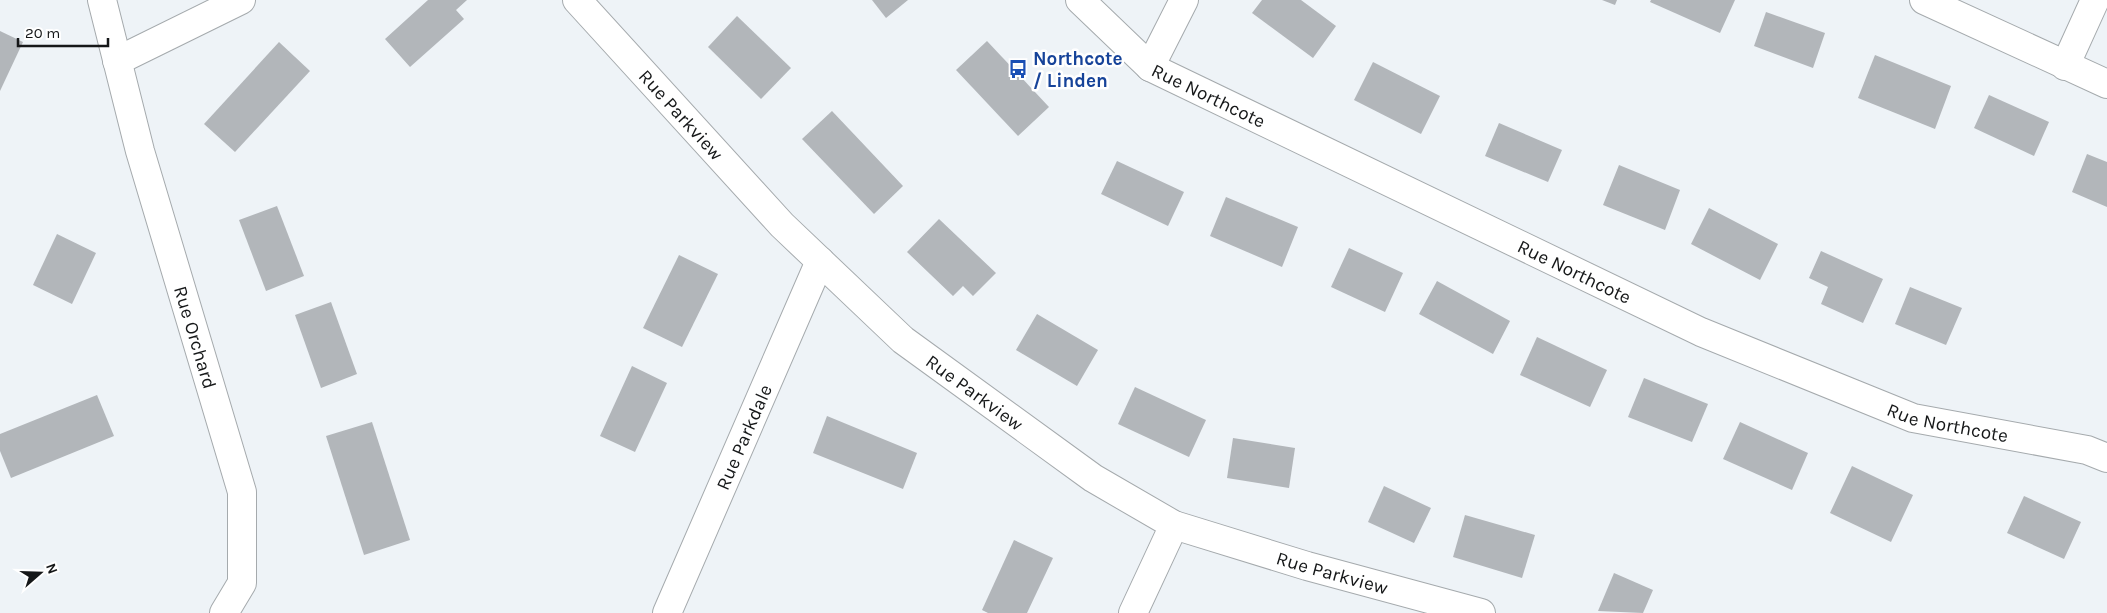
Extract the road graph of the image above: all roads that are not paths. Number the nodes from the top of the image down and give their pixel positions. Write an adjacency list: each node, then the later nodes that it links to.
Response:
1 (102, 0): 8 (street, Rue Orchard)
2 (241, 0): 8 (street)
3 (577, 0): 12 (street, Rue Parkview)
4 (1080, 0): 10 (street, Rue Northcote)
5 (1184, 0): 10 (street)
6 (1924, 0): 9 (street)
7 (2095, 0): 9 (street)
8 (117, 61): 15 (street, Rue Orchard)
9 (2065, 66): 11 (street)
10 (1150, 67): 13 (street, Rue Northcote)
11 (2107, 84)
12 (820, 261): 14 (street, Rue Parkview); 16 (street, Rue Parkdale)
13 (2107, 458)
14 (1174, 525): 17 (street); 18 (street, Rue Parkview)
15 (224, 613)
16 (667, 613)
17 (1133, 613)
18 (1481, 613)

